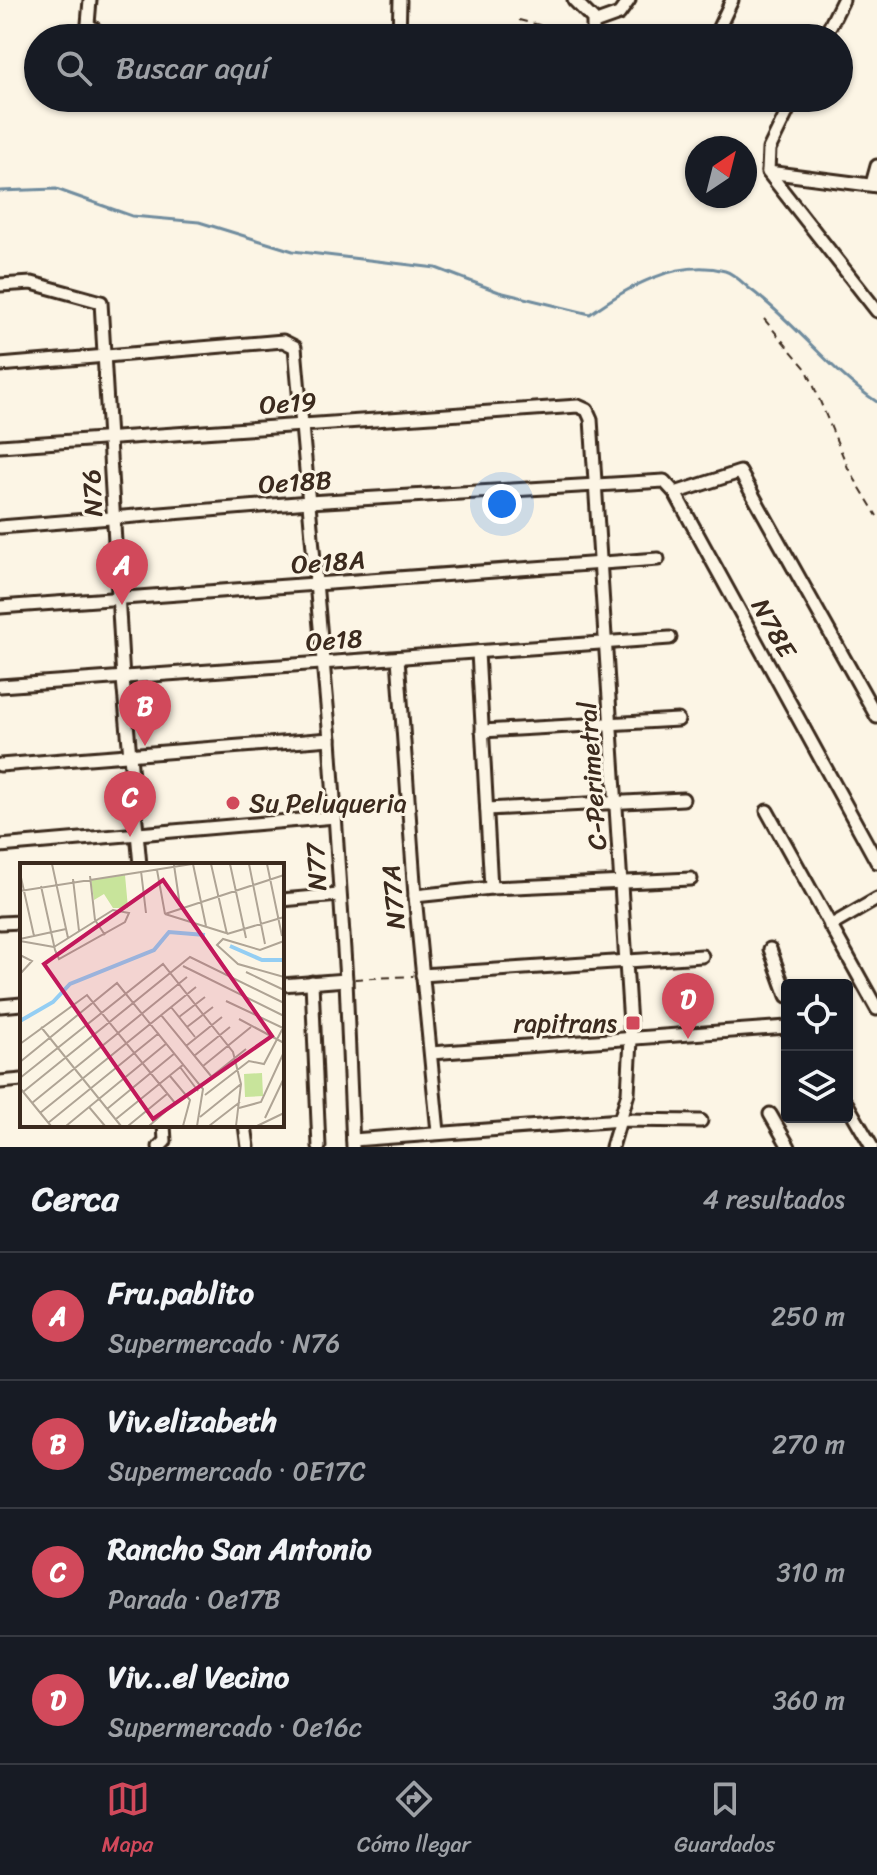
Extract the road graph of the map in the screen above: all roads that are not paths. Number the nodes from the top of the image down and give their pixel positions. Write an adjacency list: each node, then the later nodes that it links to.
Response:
1 (90, 0): 8 (street)
2 (400, 0): 9 (street)
3 (574, 0): 7 (street)
4 (629, 0): 7 (street)
5 (732, 0): 10 (street)
6 (843, 0): 11 (street)
7 (594, 23)
8 (89, 24)
9 (399, 24)
10 (721, 24)
11 (831, 24)
12 (787, 112): 14 (street)
13 (877, 166): 15 (street)
14 (768, 172): 15 (street); 17 (street)
15 (875, 185)
16 (0, 285): 18 (street, N76)
17 (877, 311)
18 (105, 358): 19 (street); 21 (street, N77); 22 (street, N76)
19 (0, 365)
20 (578, 406): 21 (street, Oe19); 24 (street, C-Perimetral)
21 (304, 424): 22 (street, Oe19); 26 (street, N77)
22 (111, 438): 23 (street, Oe19); 27 (street, N76)
23 (0, 446)
24 (593, 486): 25 (street); 26 (street, Oe18B); 30 (street, C-Perimetral)
25 (675, 493): 41 (street); 55 (street, N78E)
26 (309, 502): 27 (street, Oe18B); 31 (street, N77)
27 (115, 519): 28 (street, Oe18B); 32 (street, N76)
28 (0, 527)
29 (658, 559): 30 (street, Oe18A)
30 (599, 565): 31 (street, Oe18A); 35 (street, C-Perimetral)
31 (316, 585): 32 (street, Oe18A); 38 (street, N77)
32 (119, 600): 33 (street, Oe18A); 39 (street, N76)
33 (0, 607)
34 (670, 638): 35 (street, Oe18)
35 (606, 645): 36 (street, Oe18); 43 (street, C-Perimetral)
36 (478, 652): 37 (street, Oe18); 44 (street)
37 (398, 658): 38 (street, Oe18); 61 (street, N77A)
38 (323, 662): 39 (street, Oe18); 45 (street, N77)
39 (123, 679): 40 (street, Oe18); 46 (street, N76)
40 (0, 686)
41 (877, 717)
42 (678, 720): 43 (street)
43 (610, 724): 44 (street); 49 (street, C-Perimetral)
44 (482, 731): 50 (street)
45 (330, 739): 46 (street); 52 (street, N77)
46 (130, 756): 47 (street); 53 (street, N76)
47 (0, 765)
48 (683, 799): 49 (street)
49 (616, 801): 50 (street); 58 (street, C-Perimetral)
50 (487, 809): 59 (street)
51 (767, 811): 66 (street)
52 (335, 817): 53 (street); 60 (street, N77)
53 (138, 837): 54 (street); 56 (street, N76)
54 (0, 846)
55 (877, 862)
56 (140, 863)
57 (691, 879): 58 (street)
58 (621, 883): 59 (street); 69 (street, C-Perimetral)
59 (491, 888): 61 (street)
60 (339, 895): 63 (street); 72 (street, N77)
61 (415, 896): 70 (street, N77A)
62 (877, 899): 66 (street)
63 (284, 900)
64 (20, 922): 65 (street)
65 (0, 923)
66 (830, 926): 77 (street)
67 (770, 949): 71 (street)
68 (702, 956): 69 (street)
69 (627, 962): 70 (street); 79 (street, C-Perimetral)
70 (422, 975): 80 (street, N77A)
71 (781, 979)
72 (346, 980): 73 (street); 89 (street, N77)
73 (312, 982): 74 (street); 91 (street)
74 (284, 985)
75 (20, 1004): 76 (street)
76 (0, 1006)
77 (877, 1009)
78 (781, 1028): 79 (street)
79 (631, 1040): 80 (street); 85 (street, C-Perimetral)
80 (431, 1053): 88 (street, N77A)
81 (20, 1080): 82 (street)
82 (0, 1082)
83 (770, 1114): 93 (street)
84 (853, 1114): 94 (street)
85 (621, 1120): 86 (street); 88 (street); 92 (street, C-Perimetral)
86 (701, 1121)
87 (245, 1127): 90 (street)
88 (438, 1132): 89 (street)
89 (353, 1144)
90 (248, 1147)
91 (319, 1147)
92 (612, 1147)
93 (789, 1147)
94 (872, 1147)

